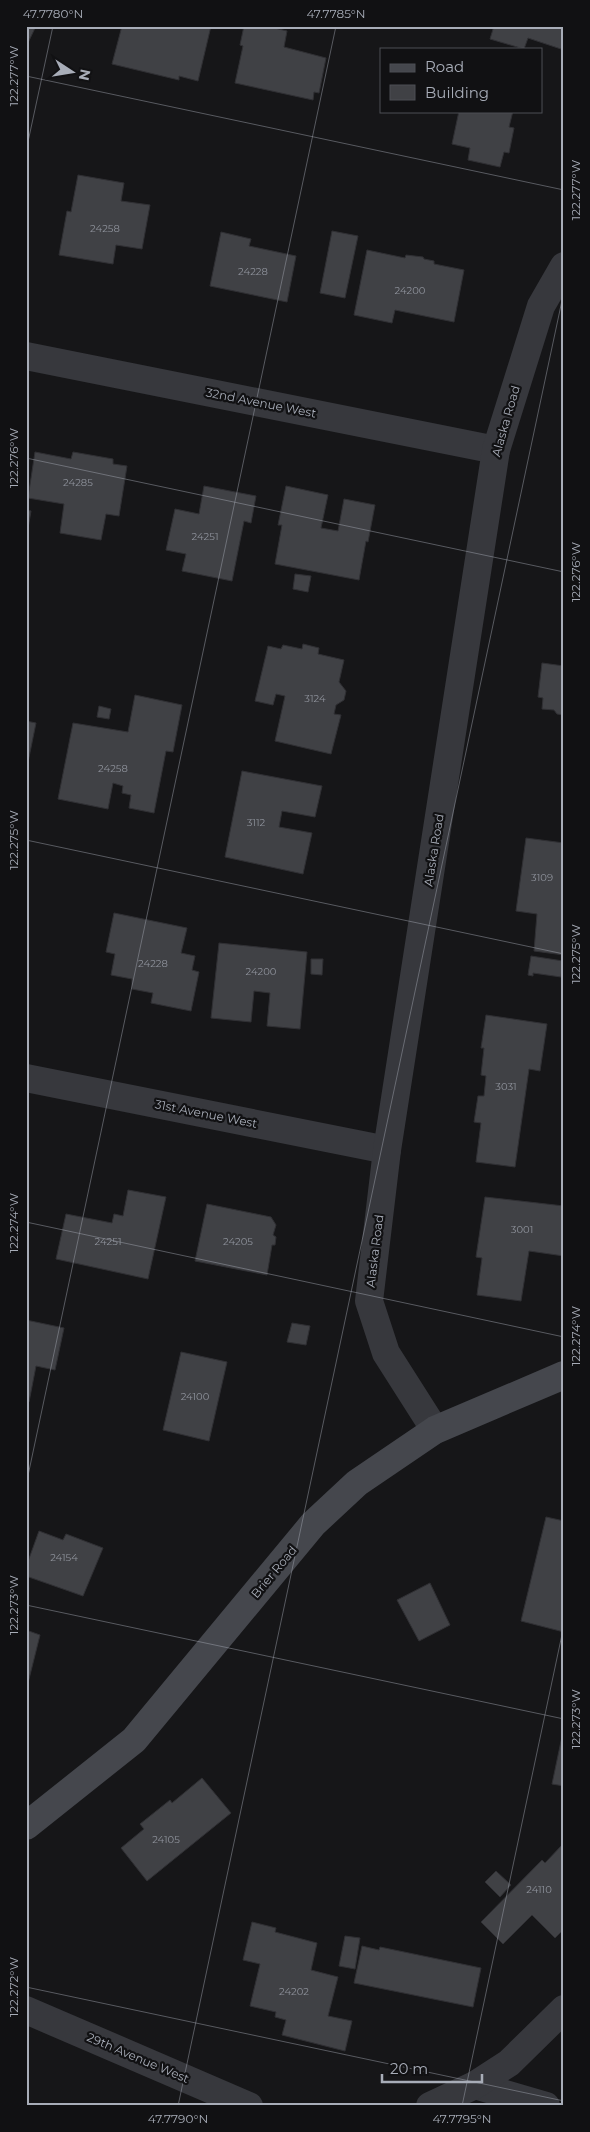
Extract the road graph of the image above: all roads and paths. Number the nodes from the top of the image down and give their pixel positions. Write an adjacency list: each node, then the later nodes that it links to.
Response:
1 (564, 266): 3 (street, Alaska Road)
2 (26, 356): 3 (street, 32nd Avenue West)
3 (496, 450): 5 (street, Alaska Road)
4 (26, 1078): 5 (street, 31st Avenue West)
5 (387, 1150): 7 (street, Alaska Road)
6 (564, 1375): 7 (main road, Brier Road)
7 (435, 1430): 8 (main road, Brier Road)
8 (26, 1826)
9 (564, 2009): 11 (street)
10 (26, 2010): 12 (street, 29th Avenue West)
11 (475, 2085): 13 (street); 14 (street)
12 (249, 2106)
13 (430, 2106)
14 (546, 2106)

